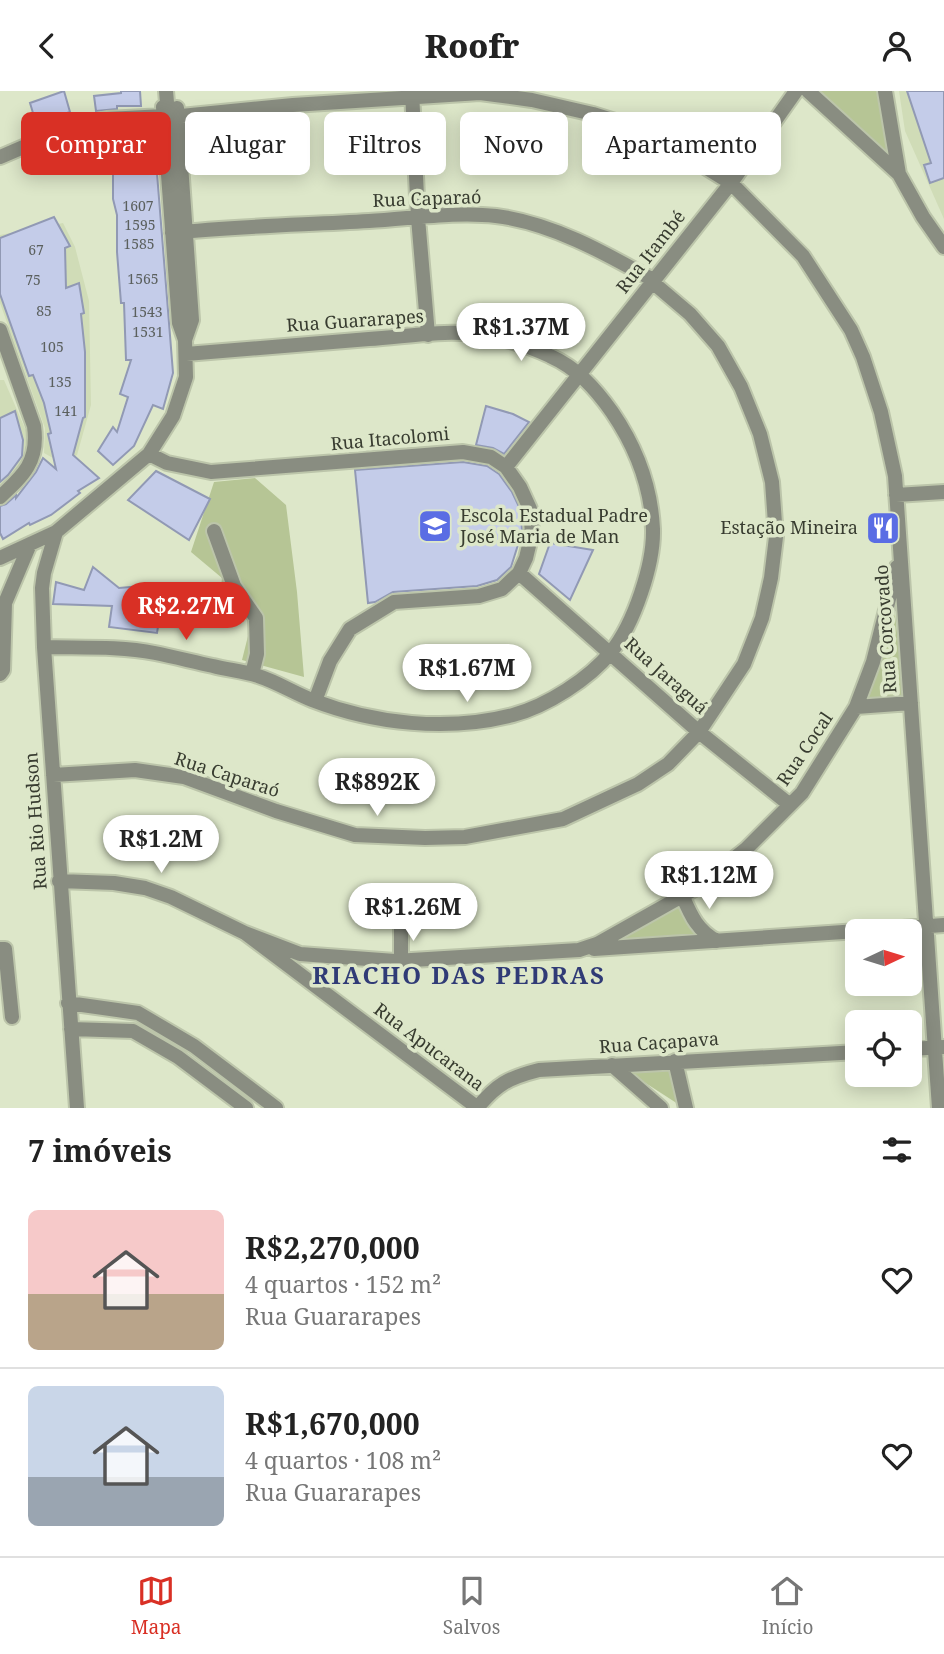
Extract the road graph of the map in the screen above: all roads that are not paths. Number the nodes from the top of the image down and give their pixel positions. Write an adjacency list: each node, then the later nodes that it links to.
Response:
1 (164, 91): 8 (street)
2 (176, 91): 9 (street)
3 (796, 91): 13 (street, Rua Itambé)
4 (808, 91): 12 (street)
5 (885, 91): 12 (street)
6 (412, 94): 7 (street, Rua Corcovado); 13 (street, Rua Corcovado); 14 (street)
7 (293, 98): 9 (street, Rua Corcovado)
8 (170, 112)
9 (171, 116): 15 (street)
10 (21, 148): 11 (street, Rua Corcovado)
11 (0, 157)
12 (899, 174): 16 (street)
13 (731, 183): 17 (street, Rua Itambé); 26 (street, Rua Corcovado)
14 (418, 218): 15 (street, Rua Caparaó); 17 (street, Rua Caparaó); 19 (street)
15 (179, 233): 20 (street)
16 (944, 247)
17 (653, 280): 22 (street, Rua Itambé); 41 (street, Rua Caparaó)
18 (0, 330): 21 (street)
19 (428, 335): 20 (street, Rua Guararapes); 22 (street, Rua Guararapes)
20 (185, 347): 23 (street)
21 (7, 364): 27 (street)
22 (581, 374): 24 (street, Rua Itambé); 35 (street, Rua Guararapes)
23 (149, 454): 24 (street, Rua Itacolomi); 29 (street)
24 (506, 467): 33 (street)
25 (944, 492): 26 (street)
26 (896, 495): 31 (street, Rua Corcovado)
27 (0, 498)
28 (214, 531): 37 (street)
29 (56, 533): 30 (street); 34 (street, Rua Rio Hudson)
30 (30, 544): 32 (street); 36 (street)
31 (900, 552): 39 (street, Rua Corcovado); 40 (street, Rua Cocal)
32 (0, 558)
33 (519, 573): 35 (street, Rua Jaraguá); 38 (street)
34 (44, 647): 37 (street, Rua Guararapes); 42 (street, Rua Rio Hudson)
35 (610, 652): 38 (street, Rua Guararapes); 41 (street, Rua Jaraguá)
36 (0, 674)
37 (252, 674): 38 (street, Rua Guararapes)
38 (315, 701)
39 (911, 703): 40 (street, Rua Cocal); 49 (street, Rua Corcovado)
40 (856, 707): 43 (street, Rua Cocal)
41 (699, 732): 42 (street, Rua Caparaó); 43 (street, Rua Jaraguá)
42 (53, 775): 44 (street, Rua Rio Hudson)
43 (790, 805): 45 (street, Rua Cocal)
44 (60, 881): 51 (street, Rua Apucarana); 56 (street, Rua Rio Hudson)
45 (683, 897): 52 (street); 54 (street, Rua Cocal)
46 (401, 899): 55 (street)
47 (944, 925): 49 (street)
48 (922, 927): 49 (street)
49 (925, 927): 59 (street, Rua Corcovado)
50 (845, 932): 52 (street)
51 (245, 933): 55 (street, Rua Cocal); 66 (street, Rua Apucarana)
52 (717, 941): 54 (street)
53 (3, 949): 57 (street)
54 (579, 950): 55 (street, Rua Cocal)
55 (401, 961)
56 (68, 1003): 58 (street, Rua Rio Hudson); 65 (street)
57 (12, 1017)
58 (71, 1028): 63 (street, Rua Rio Hudson); 64 (street)
59 (939, 1047): 69 (street, Rua Corcovado)
60 (845, 1053): 61 (street, Rua Caçapava)
61 (675, 1061): 62 (street, Rua Caçapava); 68 (street)
62 (612, 1065): 66 (street, Rua Caçapava); 67 (street)
63 (77, 1108)
64 (246, 1108)
65 (276, 1108)
66 (478, 1108)
67 (661, 1108)
68 (685, 1108)
69 (939, 1108)

